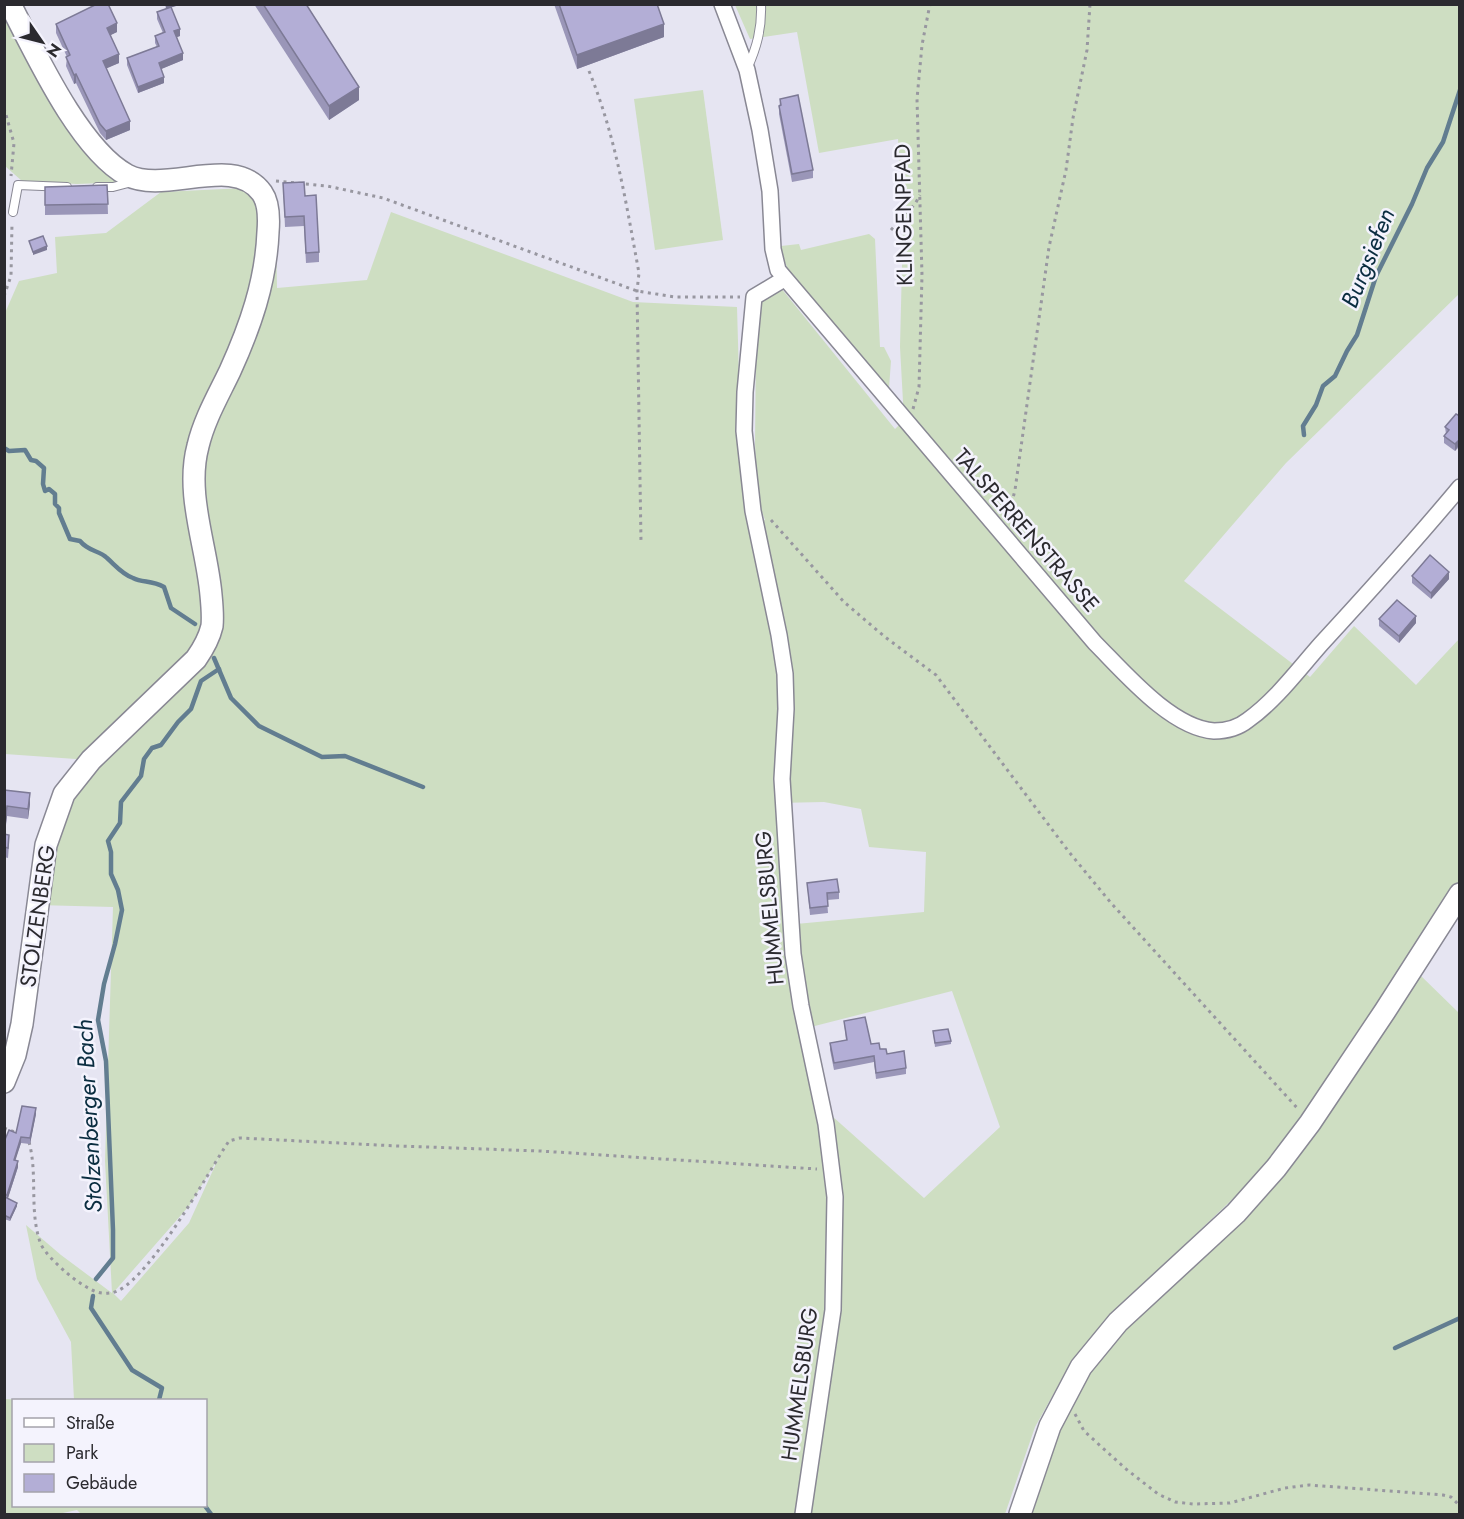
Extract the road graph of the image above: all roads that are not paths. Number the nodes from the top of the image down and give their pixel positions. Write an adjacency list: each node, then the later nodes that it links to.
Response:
1 (10, 4): 5 (street)
2 (722, 4): 4 (street, TALSPERRENSTRASSE)
3 (761, 4): 4 (lane)
4 (747, 70): 9 (street, TALSPERRENSTRASSE)
5 (139, 179): 7 (lane); 12 (street, STOLZENBERG)
6 (76, 187): 8 (lane)
7 (85, 187)
8 (13, 212)
9 (784, 279): 10 (street, TALSPERRENSTRASSE); 13 (street, HUMMELSBURG)
10 (1460, 487)
11 (1460, 894): 14 (street)
12 (4, 1082)
13 (803, 1515)
14 (1020, 1515)

